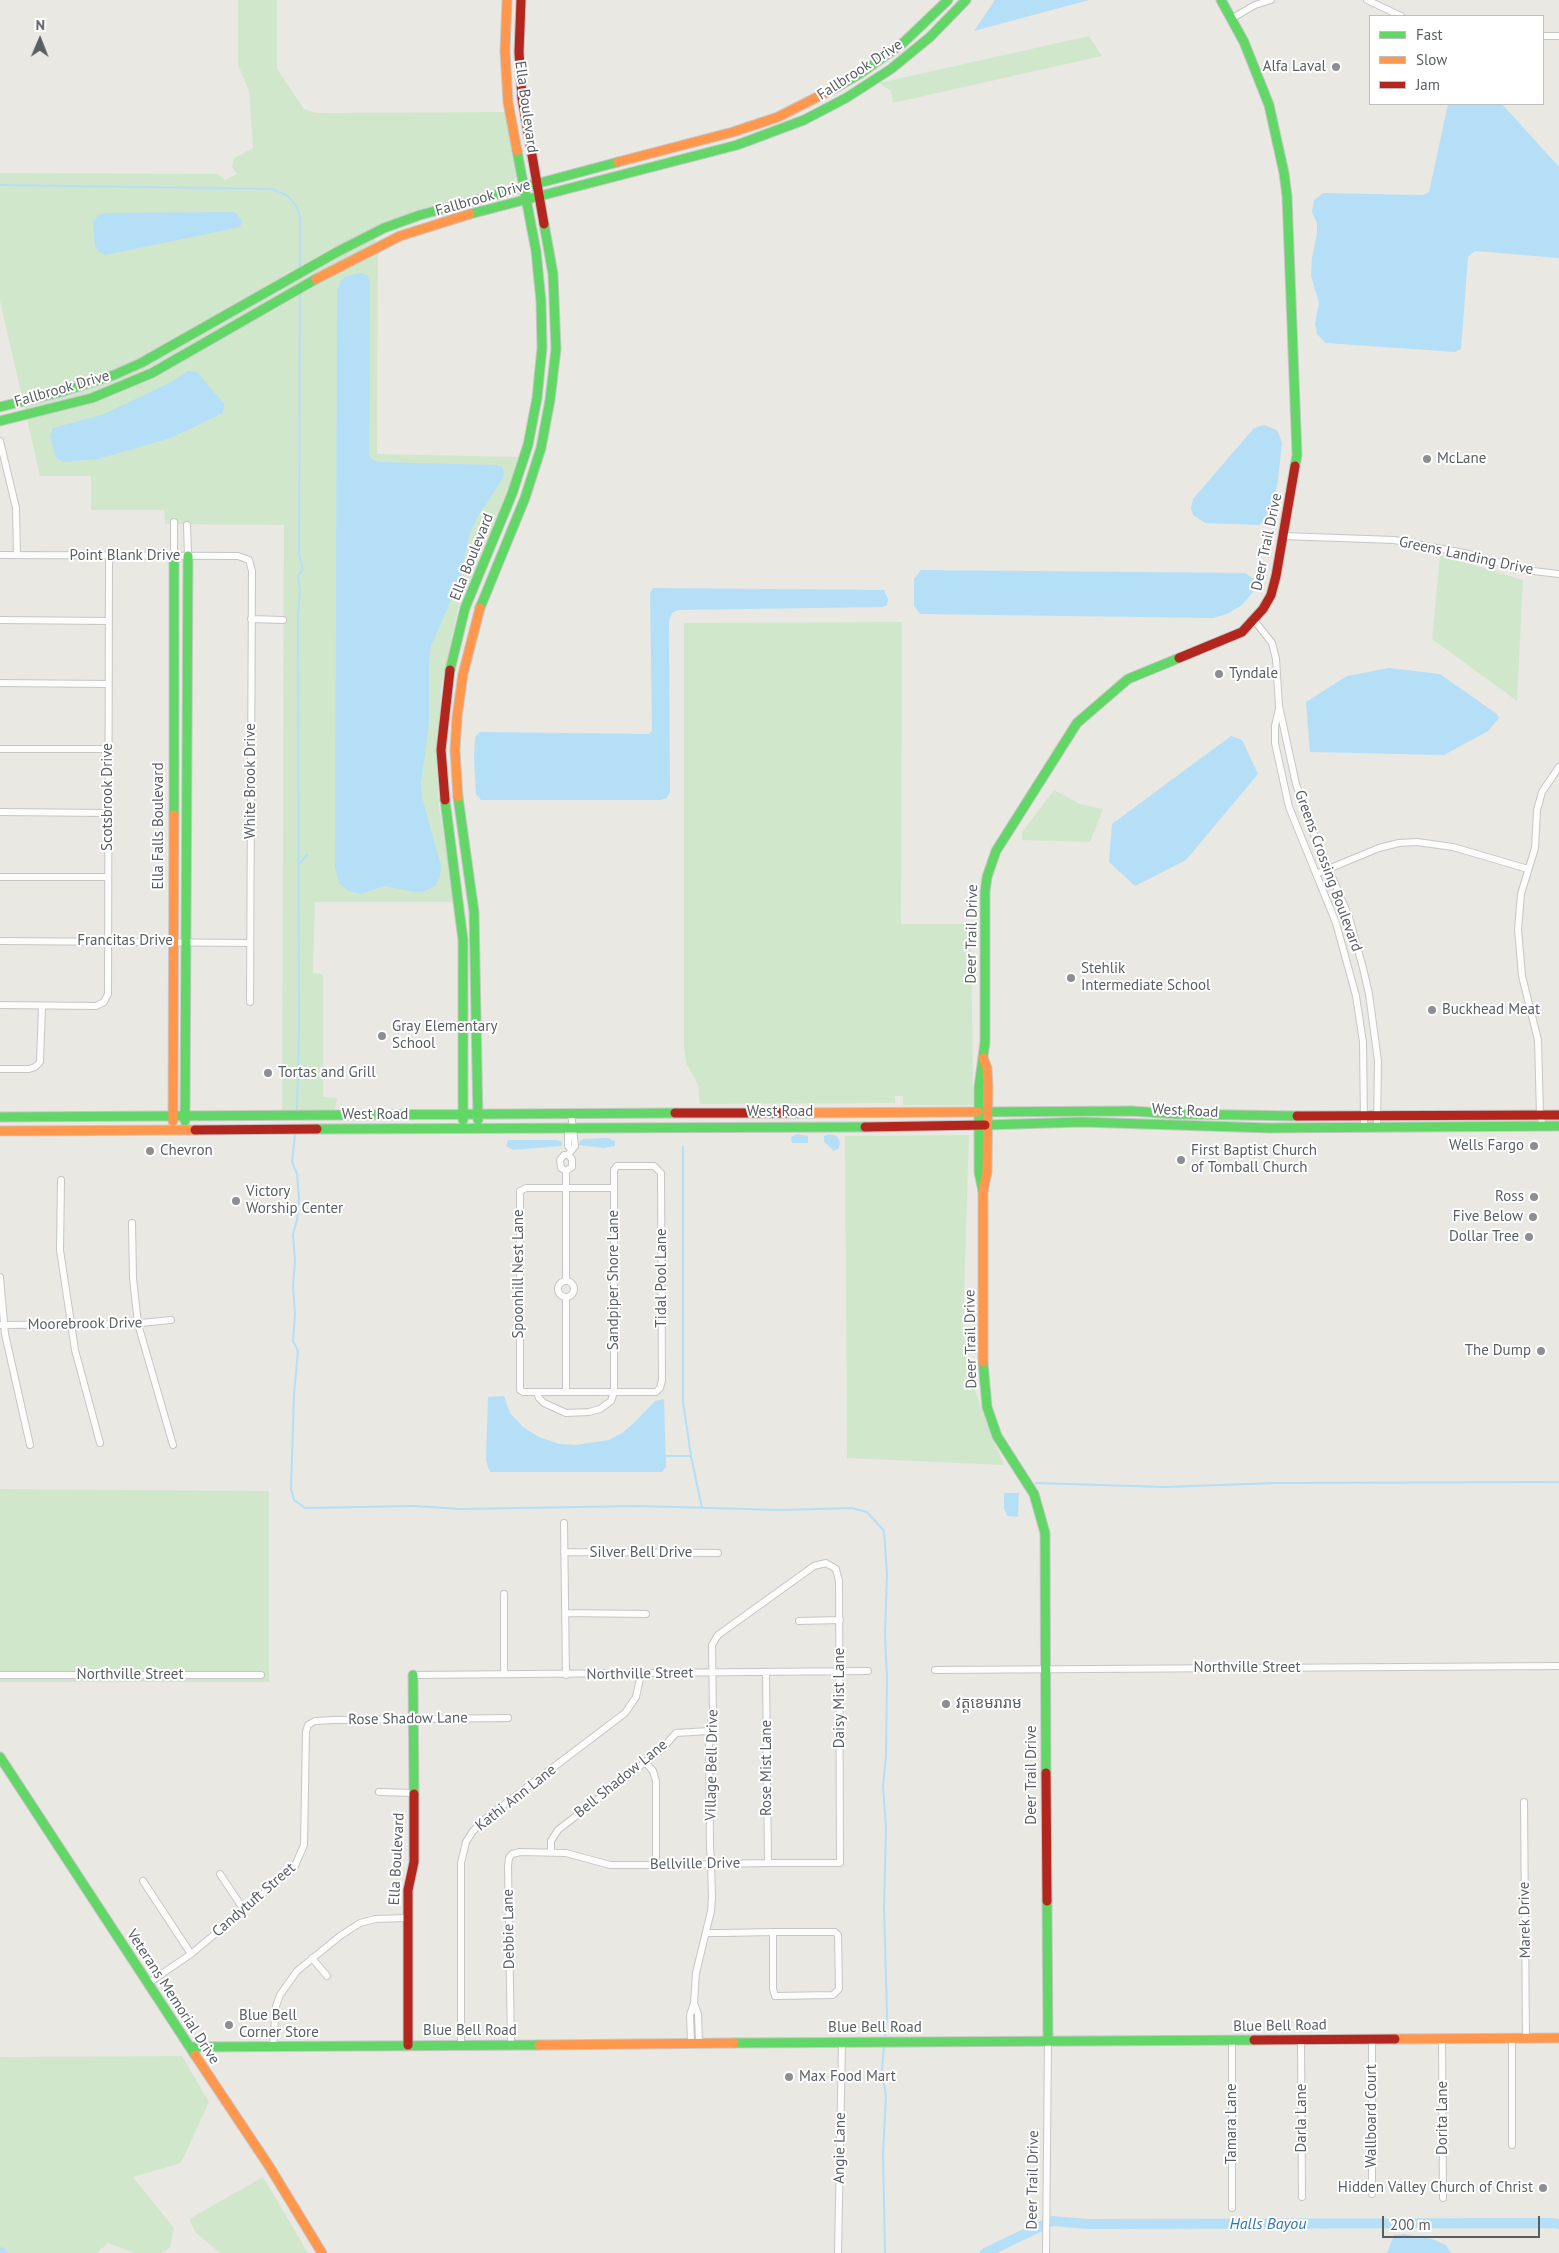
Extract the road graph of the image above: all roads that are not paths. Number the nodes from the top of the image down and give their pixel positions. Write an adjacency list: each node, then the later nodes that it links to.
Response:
1 (507, 0): 14 (main road, Ella Boulevard)
2 (521, 0): 15 (main road, Ella Boulevard)
3 (948, 0): 10 (main road, Fallbrook Drive)
4 (966, 0): 13 (main road, Fallbrook Drive)
5 (1221, 0): 9 (main road, Deer Trail Drive)
6 (1271, 0): 9 (street)
7 (1367, 0): 8 (street)
8 (1399, 15)
9 (1231, 19): 35 (main road, Deer Trail Drive)
10 (917, 30): 13 (main road); 16 (main road, Fallbrook Drive)
11 (1544, 36): 12 (street)
12 (1559, 36)
13 (926, 40): 18 (main road, Fallbrook Drive)
14 (505, 51): 15 (main road); 17 (main road, Ella Boulevard)
15 (519, 52): 16 (main road, Ella Boulevard)
16 (537, 183): 17 (main road, Fallbrook Drive); 18 (main road, Ella Boulevard)
17 (524, 186): 19 (main road, Ella Boulevard); 20 (main road, Fallbrook Drive)
18 (539, 196): 19 (main road, Fallbrook Drive); 25 (main road, Ella Boulevard)
19 (526, 200): 21 (main road, Fallbrook Drive); 24 (main road, Ella Boulevard)
20 (395, 224): 21 (main road); 22 (main road, Fallbrook Drive)
21 (400, 236): 23 (main road, Fallbrook Drive)
22 (306, 269): 23 (main road); 26 (main road, Fallbrook Drive)
23 (316, 279): 27 (main road, Fallbrook Drive)
24 (542, 358): 25 (main road); 31 (main road, Ella Boulevard)
25 (555, 359): 32 (main road, Ella Boulevard)
26 (114, 376): 27 (main road); 28 (main road, Fallbrook Drive)
27 (119, 387): 29 (main road, Fallbrook Drive)
28 (0, 407)
29 (0, 421)
30 (0, 441): 37 (street)
31 (521, 469): 32 (main road); 52 (main road, Ella Boulevard)
32 (534, 473): 53 (main road, Ella Boulevard)
33 (174, 522): 39 (street, Ella Falls Boulevard)
34 (187, 524): 40 (street, Ella Falls Boulevard)
35 (1283, 536): 42 (street, Greens Landing Drive); 46 (main road, Deer Trail Drive)
36 (0, 555): 37 (street, Point Blank Drive)
37 (17, 555): 38 (street, Point Blank Drive)
38 (109, 556): 39 (street, Point Blank Drive); 47 (street, Scotsbrook Drive)
39 (174, 556): 40 (street, Point Blank Drive); 50 (main road, Ella Falls Boulevard)
40 (188, 556): 41 (street, Point Blank Drive); 51 (main road, Ella Falls Boulevard)
41 (249, 560): 43 (street, White Brook Drive)
42 (1559, 574)
43 (251, 619): 45 (street); 75 (street, White Brook Drive)
44 (0, 620): 47 (street)
45 (283, 620)
46 (1254, 620): 54 (street, Greens Crossing Boulevard); 85 (main road, Deer Trail Drive)
47 (108, 621): 49 (street, Scotsbrook Drive)
48 (0, 683): 49 (street)
49 (108, 684): 56 (street, Scotsbrook Drive)
50 (173, 685): 51 (main road); 58 (main road, Ella Falls Boulevard)
51 (186, 685): 59 (main road, Ella Falls Boulevard)
52 (446, 697): 53 (main road); 68 (main road, Ella Boulevard)
53 (459, 699): 67 (main road, Ella Boulevard)
54 (1279, 706): 62 (street, Greens Crossing Boulevard); 64 (street, Greens Crossing Boulevard)
55 (0, 749): 56 (street)
56 (108, 749): 61 (street, Scotsbrook Drive)
57 (1559, 767): 63 (street)
58 (173, 799): 59 (main road); 73 (main road, Ella Falls Boulevard)
59 (186, 799): 74 (main road, Ella Falls Boulevard)
60 (0, 812): 61 (street)
61 (107, 813): 66 (street, Scotsbrook Drive)
62 (1328, 869): 63 (street); 64 (street); 69 (street, Greens Crossing Boulevard)
63 (1528, 869): 92 (street)
64 (1316, 874): 70 (street, Greens Crossing Boulevard)
65 (0, 877): 66 (street)
66 (108, 877): 72 (street, Scotsbrook Drive)
67 (473, 908): 68 (main road); 78 (main road, Ella Boulevard)
68 (461, 911): 77 (main road, Ella Boulevard)
69 (1349, 917): 70 (street); 98 (street, Greens Crossing Boulevard)
70 (1336, 923): 91 (street, Greens Crossing Boulevard)
71 (0, 941): 72 (street, Francitas Drive)
72 (108, 941): 73 (street, Francitas Drive); 80 (street, Scotsbrook Drive)
73 (173, 941): 74 (street, Francitas Drive); 95 (main road, Ella Falls Boulevard)
74 (186, 941): 75 (street, Francitas Drive); 96 (main road, Ella Falls Boulevard)
75 (250, 943): 76 (street, White Brook Drive)
76 (250, 1002)
77 (464, 1003): 78 (main road); 86 (main road, Ella Boulevard)
78 (476, 1003): 89 (main road, Ella Boulevard)
79 (0, 1005): 80 (street)
80 (42, 1006): 81 (street)
81 (0, 1069)
82 (1082, 1112): 85 (main road, West Road); 88 (main road, West Road); 100 (main road)
83 (571, 1113): 89 (main road, West Road); 90 (main road, West Road); 112 (street)
84 (898, 1113): 85 (main road, West Road); 87 (main road, West Road); 105 (main road)
85 (983, 1113): 102 (main road, Deer Trail Drive)
86 (463, 1114): 89 (main road, West Road); 96 (main road, West Road); 110 (main road, Ella Boulevard)
87 (734, 1114): 90 (main road, West Road); 104 (main road)
88 (1176, 1114): 97 (main road, West Road); 101 (main road)
89 (478, 1115): 111 (main road, Ella Boulevard)
90 (656, 1115): 103 (main road)
91 (1364, 1115): 97 (main road, West Road); 98 (main road, West Road); 106 (street, Greens Crossing Boulevard)
92 (1540, 1115): 93 (main road, West Road); 98 (main road, West Road); 108 (street)
93 (1559, 1115)
94 (70, 1116): 95 (main road, West Road); 99 (main road, West Road); 116 (main road)
95 (173, 1116): 96 (main road, West Road); 114 (main road, Ella Falls Boulevard)
96 (185, 1116): 115 (main road, Ella Falls Boulevard)
97 (1268, 1116): 113 (main road)
98 (1378, 1116): 107 (street, Greens Crossing Boulevard)
99 (0, 1117)
100 (1082, 1122): 101 (main road, West Road); 102 (main road, West Road)
101 (1174, 1124): 113 (main road, West Road)
102 (983, 1125): 105 (main road, West Road); 147 (main road, Deer Trail Drive)
103 (657, 1126): 104 (main road, West Road); 112 (main road, West Road)
104 (733, 1126): 105 (main road, West Road)
105 (899, 1126)
106 (1364, 1126): 107 (main road, West Road); 113 (main road, West Road)
107 (1378, 1126): 108 (main road, West Road)
108 (1543, 1126): 109 (main road, West Road)
109 (1559, 1126)
110 (463, 1128): 111 (main road, West Road); 115 (main road, West Road)
111 (478, 1128): 112 (main road, West Road)
112 (571, 1128): 120 (street)
113 (1269, 1128)
114 (173, 1129): 115 (main road, West Road); 116 (main road, West Road)
115 (185, 1129)
116 (70, 1130): 117 (main road, West Road)
117 (0, 1131)
118 (615, 1168): 121 (street, Sandpiper Shore Lane); 132 (street, Tidal Pool Lane)
119 (61, 1180): 129 (street)
120 (566, 1188): 121 (street, Spoonhill Nest Lane); 124 (street); 130 (street, Spoonhill Nest Lane)
121 (614, 1188): 132 (street, Sandpiper Shore Lane)
122 (132, 1223): 127 (street)
123 (0, 1277): 128 (street)
124 (566, 1281): 125 (street); 125 (street)
125 (566, 1297): 131 (street)
126 (171, 1320): 127 (street, Moorebrook Drive)
127 (138, 1324): 129 (street, Moorebrook Drive); 135 (street)
128 (2, 1325): 129 (street, Moorebrook Drive); 134 (street)
129 (72, 1325): 133 (street)
130 (537, 1392): 131 (street); 132 (street)
131 (566, 1392): 132 (street)
132 (614, 1392)
133 (100, 1443)
134 (30, 1445)
135 (173, 1445)
136 (564, 1523): 137 (street)
137 (564, 1552): 138 (street, Silver Bell Drive); 141 (street)
138 (718, 1553)
139 (806, 1572): 143 (street, Daisy Mist Lane); 150 (street, Village Bell Drive)
140 (504, 1594): 152 (street)
141 (565, 1613): 142 (street); 157 (street)
142 (646, 1614)
143 (840, 1620): 144 (street); 148 (street, Daisy Mist Lane)
144 (799, 1621)
145 (1559, 1666): 147 (street, Northville Street)
146 (935, 1670): 147 (street, Northville Street)
147 (1045, 1670): 189 (main road, Deer Trail Drive)
148 (840, 1672): 149 (street, Northville Street); 151 (street, Northville Street); 169 (street, Daisy Mist Lane)
149 (868, 1672)
150 (713, 1673): 151 (street, Northville Street); 153 (street, Northville Street); 161 (street, Village Bell Drive)
151 (766, 1673): 168 (street, Rose Mist Lane)
152 (504, 1674): 156 (street, Northville Street); 157 (street, Northville Street)
153 (641, 1674): 157 (street, Northville Street); 193 (street, Kathi Ann Lane)
154 (0, 1675): 155 (street, Northville Street)
155 (261, 1675)
156 (413, 1675): 159 (main road, Ella Boulevard)
157 (566, 1675)
158 (508, 1718): 159 (street, Rose Shadow Lane)
159 (414, 1719): 160 (street, Rose Shadow Lane); 165 (main road, Ella Boulevard)
160 (308, 1725): 174 (street, Candytuft Street)
161 (709, 1731): 163 (street, Bell Shadow Lane); 170 (street, Village Bell Drive)
162 (0, 1757): 181 (main road, Veterans Memorial Drive)
163 (646, 1763): 167 (street, Bell Shadow Lane); 171 (street)
164 (380, 1792): 165 (street)
165 (414, 1793): 175 (main road, Ella Boulevard)
166 (1524, 1802): 184 (street, Marek Drive)
167 (551, 1852): 171 (street, Bellville Drive); 194 (street, Debbie Lane)
168 (768, 1863): 169 (street, Bellville Drive); 170 (street, Bellville Drive)
169 (840, 1863)
170 (711, 1864): 171 (street, Bellville Drive); 176 (street, Village Bell Drive)
171 (656, 1865)
172 (220, 1874): 174 (street)
173 (143, 1881): 178 (street)
174 (244, 1910): 178 (street, Candytuft Street)
175 (408, 1918): 179 (street); 192 (main road, Ella Boulevard)
176 (707, 1932): 177 (street); 191 (street, Village Bell Drive)
177 (773, 1932): 177 (street)
178 (191, 1954): 181 (street, Candytuft Street)
179 (312, 1958): 180 (street); 195 (street)
180 (328, 1976)
181 (147, 1984): 196 (main road, Veterans Memorial Drive)
182 (1442, 2038): 183 (main road, Blue Bell Road); 186 (main road, Blue Bell Road); 200 (street, Dorita Lane)
183 (1512, 2038): 184 (main road, Blue Bell Road); 197 (street)
184 (1526, 2038): 185 (main road, Blue Bell Road)
185 (1559, 2038)
186 (1372, 2039): 188 (main road, Blue Bell Road); 198 (street, Wallboard Court)
187 (1232, 2040): 188 (main road, Blue Bell Road); 189 (main road, Blue Bell Road); 201 (street, Tamara Lane)
188 (1301, 2040): 199 (street, Darla Lane)
189 (1048, 2041): 190 (main road, Blue Bell Road); 204 (street, Deer Trail Drive)
190 (842, 2042): 191 (main road, Blue Bell Road); 203 (street, Angie Lane)
191 (695, 2044): 194 (main road, Blue Bell Road)
192 (408, 2045): 193 (main road, Blue Bell Road); 195 (main road, Blue Bell Road)
193 (461, 2045): 194 (main road, Blue Bell Road)
194 (511, 2045)
195 (273, 2046): 196 (main road, Blue Bell Road)
196 (190, 2047): 202 (main road, Veterans Memorial Drive)
197 (1512, 2145)
198 (1372, 2194)
199 (1302, 2197)
200 (1443, 2198)
201 (1232, 2208)
202 (322, 2253)
203 (838, 2253)
204 (1046, 2253)

